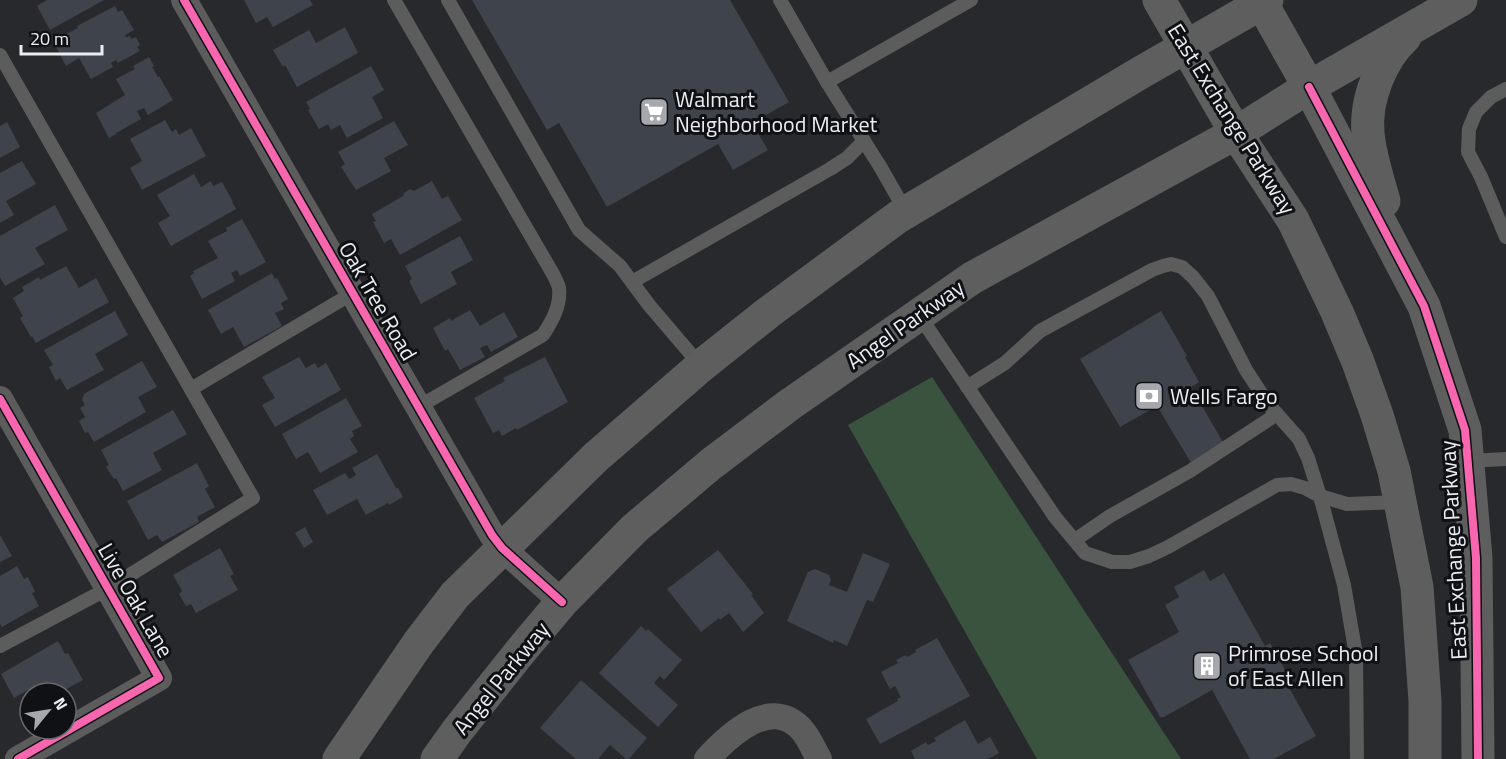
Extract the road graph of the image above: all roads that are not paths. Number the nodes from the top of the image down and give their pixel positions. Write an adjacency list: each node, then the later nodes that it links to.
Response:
1 (184, 0): 20 (street, Oak Tree Road)
2 (394, 0): 27 (lane)
3 (448, 0): 19 (lane)
4 (780, 0): 12 (lane)
5 (971, 0): 12 (lane)
6 (1159, 0): 10 (main road, East Exchange Parkway)
7 (1461, 0): 9 (main road, Angel Parkway)
8 (1263, 1): 10 (main road); 13 (main road, East Exchange Parkway)
9 (1420, 24): 13 (main road, Angel Parkway); 21 (main road)
10 (1186, 47): 15 (main road, East Exchange Parkway); 17 (main road)
11 (0, 55): 25 (lane)
12 (827, 82): 16 (lane)
13 (1309, 87): 15 (main road, Angel Parkway); 21 (main road, East Exchange Parkway)
14 (1506, 89): 18 (lane)
15 (1236, 133): 22 (main road, Angel Parkway); 32 (main road, East Exchange Parkway)
16 (864, 141): 17 (lane); 19 (lane)
17 (906, 212): 23 (main road)
18 (1506, 237)
19 (632, 282): 23 (lane)
20 (353, 293): 25 (lane); 27 (street, Oak Tree Road)
21 (1424, 306): 30 (main road, East Exchange Parkway)
22 (919, 315): 24 (lane); 36 (main road, Angel Parkway)
23 (701, 366): 34 (main road)
24 (967, 387): 28 (lane); 33 (lane)
25 (191, 389): 35 (lane)
26 (0, 399): 35 (street, Live Oak Lane)
27 (418, 407): 34 (street, Oak Tree Road)
28 (1277, 414): 31 (lane); 33 (lane)
29 (1506, 459): 30 (lane)
30 (1468, 461): 45 (main road, East Exchange Parkway)
31 (1320, 496): 32 (lane); 33 (lane); 43 (lane)
32 (1400, 502): 44 (main road, East Exchange Parkway)
33 (1075, 540)
34 (502, 548): 36 (street, Oak Tree Road); 39 (main road)
35 (108, 588): 37 (lane); 38 (street, Live Oak Lane)
36 (562, 602): 40 (main road, Angel Parkway)
37 (0, 646)
38 (18, 759)
39 (339, 759)
40 (437, 759)
41 (707, 759): 42 (street)
42 (819, 759)
43 (1357, 759)
44 (1425, 759)
45 (1478, 759)

